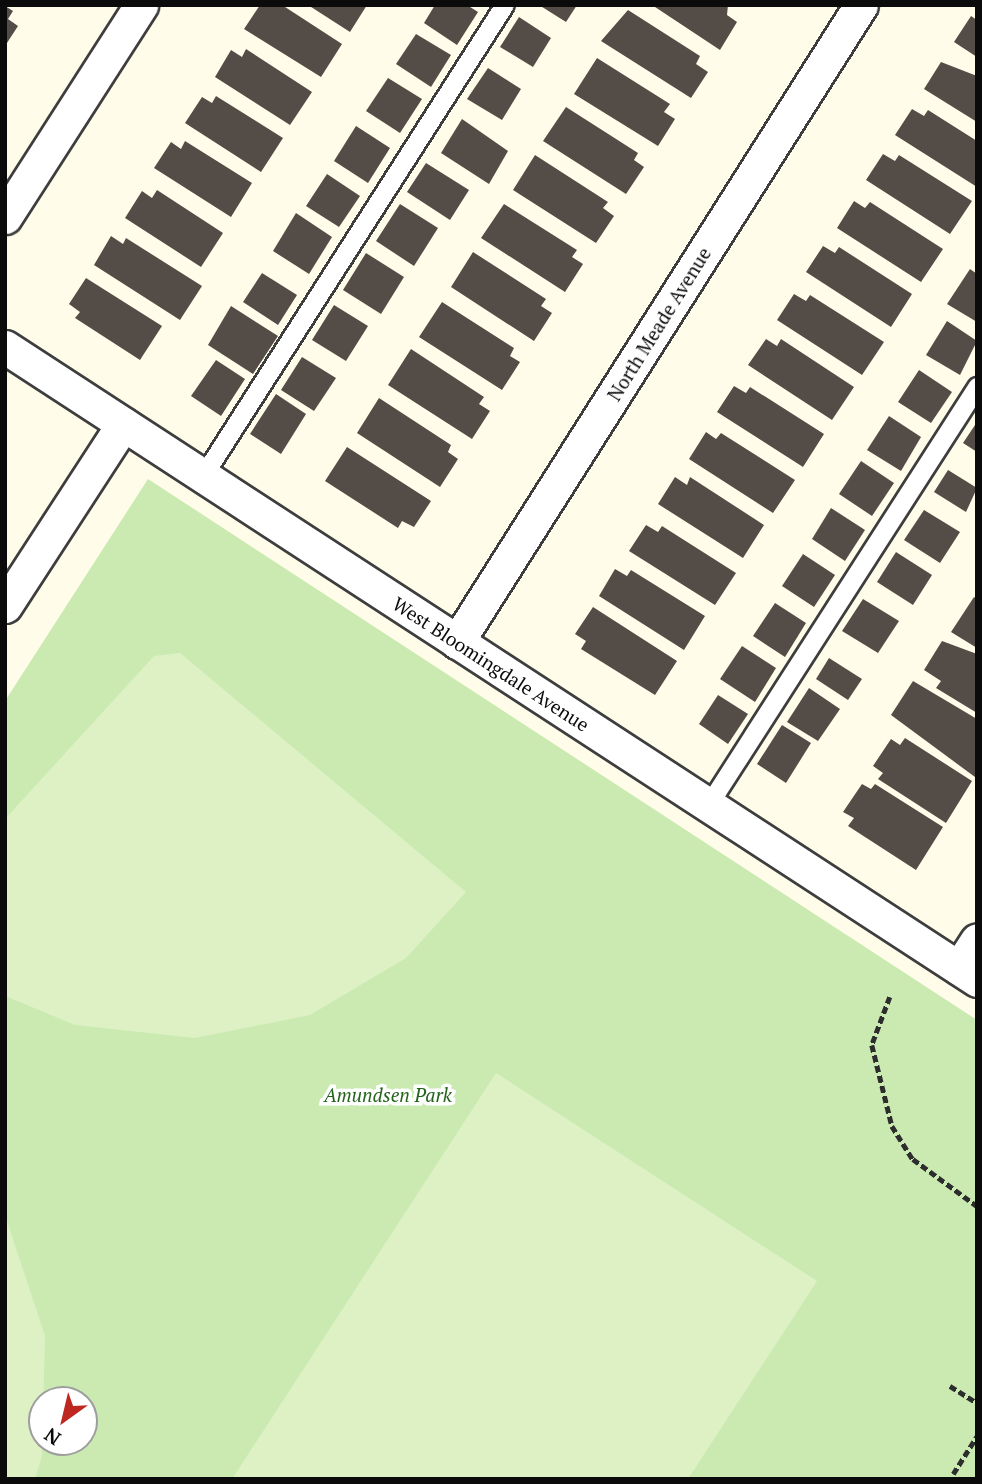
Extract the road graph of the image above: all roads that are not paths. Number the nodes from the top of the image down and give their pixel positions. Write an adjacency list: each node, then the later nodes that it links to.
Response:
1 (141, 5): 4 (street)
2 (505, 5): 8 (lane)
3 (861, 5): 10 (street, North Meade Avenue)
4 (5, 217)
5 (5, 347): 7 (street, West Bloomingdale Avenue)
6 (977, 387): 11 (lane)
7 (123, 424): 8 (street, West Bloomingdale Avenue); 9 (street)
8 (203, 477): 10 (street, West Bloomingdale Avenue)
9 (5, 606)
10 (457, 642): 11 (street, West Bloomingdale Avenue)
11 (709, 806): 13 (street, West Bloomingdale Avenue)
12 (977, 940): 13 (street)
13 (968, 974)

